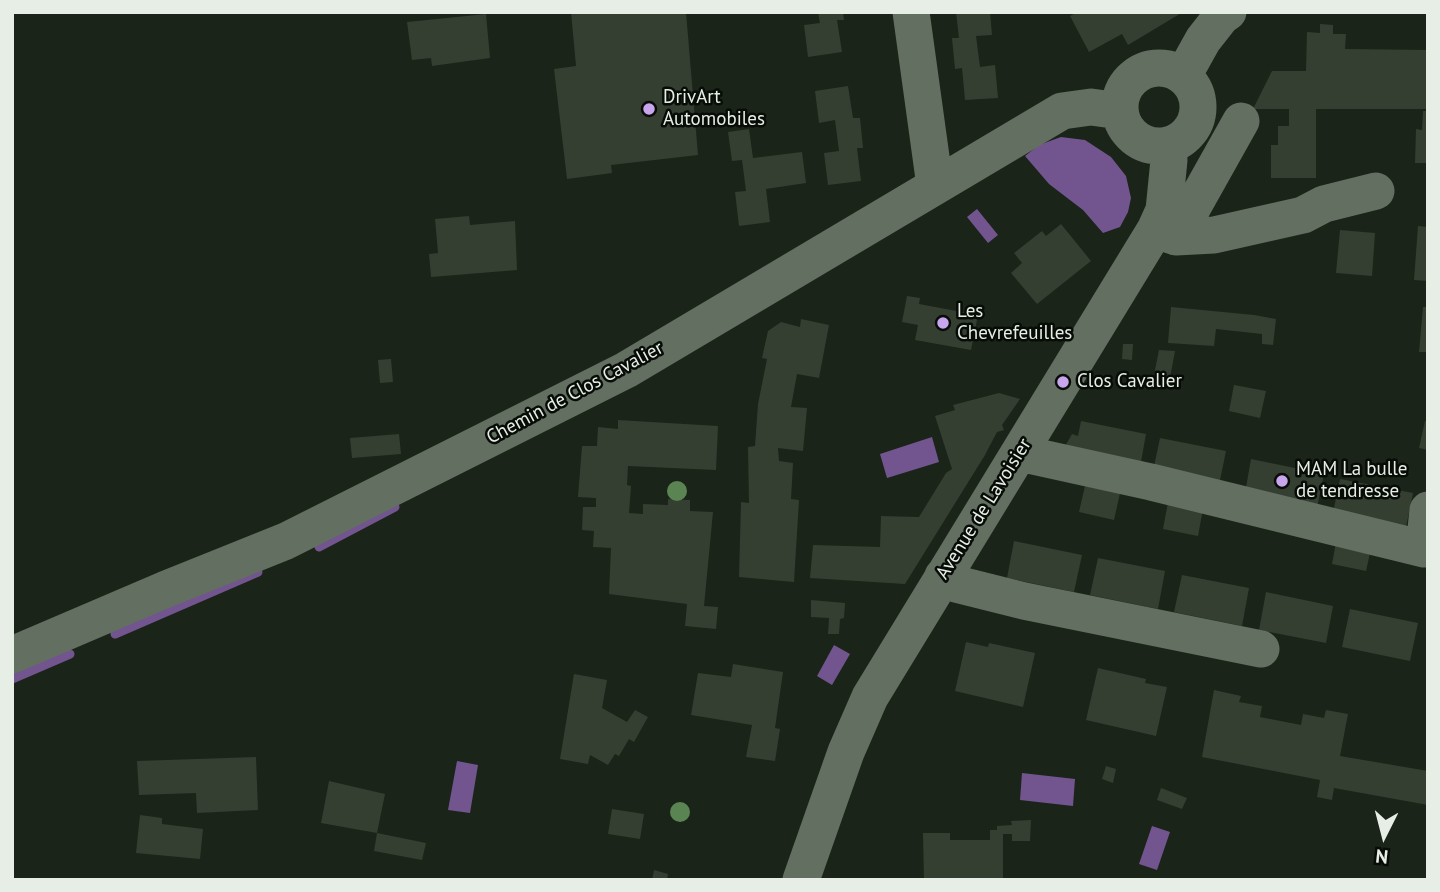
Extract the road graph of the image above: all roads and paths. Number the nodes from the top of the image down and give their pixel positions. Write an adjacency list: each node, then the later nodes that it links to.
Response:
1 (911, 12): 7 (street)
2 (1228, 12): 3 (street)
3 (1183, 76): 4 (street); 6 (street)
4 (1121, 111): 6 (street); 7 (street, Chemin de Clos Cavalier)
5 (1241, 121): 9 (street)
6 (1167, 145): 9 (street, Avenue de Lavoisier)
7 (935, 186): 14 (street, Chemin de Clos Cavalier)
8 (1376, 191): 9 (street)
9 (1165, 234): 10 (street, Avenue de Lavoisier)
10 (1019, 453): 11 (street); 12 (street, Avenue de Lavoisier)
11 (1428, 510)
12 (943, 576): 13 (street); 15 (street, Avenue de Lavoisier)
13 (1261, 649)
14 (12, 655)
15 (801, 880)

